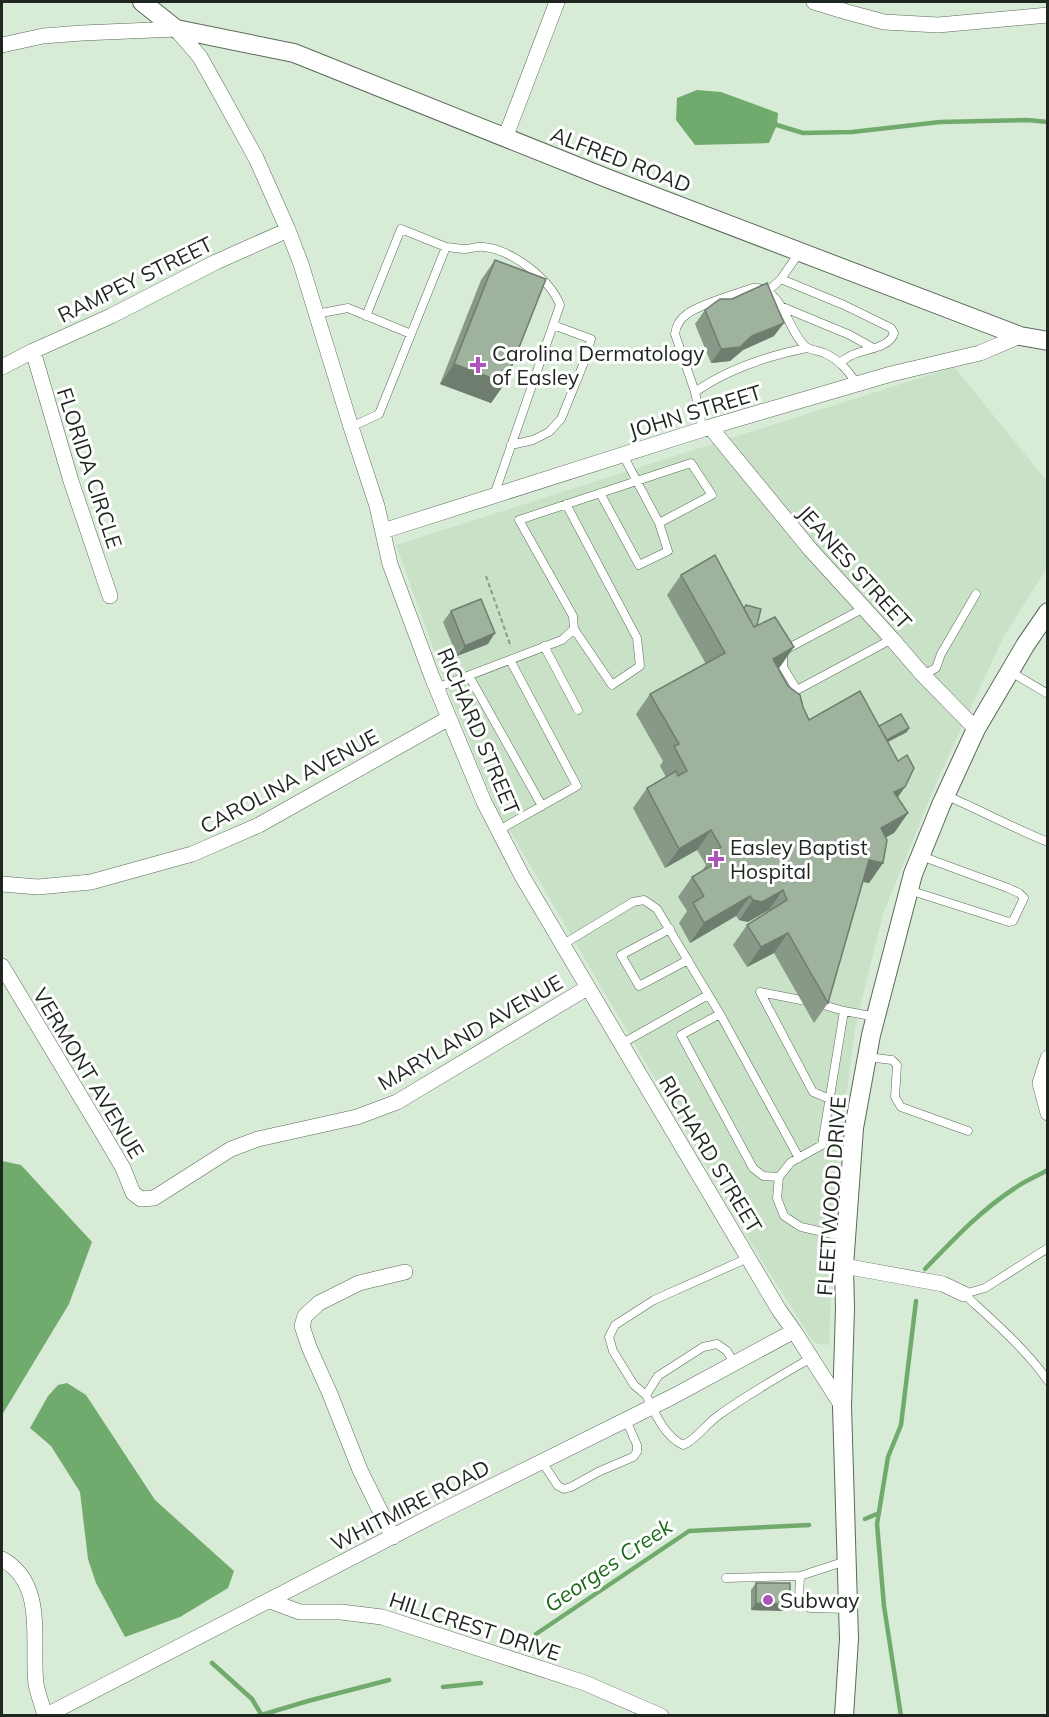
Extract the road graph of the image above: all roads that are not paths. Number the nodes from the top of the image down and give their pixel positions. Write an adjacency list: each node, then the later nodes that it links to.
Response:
1 (557, 2): 8 (street)
2 (814, 2): 4 (street)
3 (148, 4): 6 (street)
4 (849, 7): 5 (street)
5 (1047, 15)
6 (176, 29): 7 (street); 8 (street, ALFRED ROAD); 9 (street, RICHARD STREET)
7 (2, 45)
8 (505, 138): 11 (street, ALFRED ROAD)
9 (288, 230): 15 (street, RICHARD STREET); 23 (street, RAMPEY STREET)
10 (446, 247): 16 (lane); 17 (lane); 18 (lane)
11 (800, 252): 12 (lane); 19 (street, ALFRED ROAD)
12 (781, 279): 13 (lane); 22 (lane)
13 (768, 291): 14 (lane); 27 (lane)
14 (780, 306): 21 (lane); 22 (lane)
15 (316, 314): 16 (lane); 28 (street, RICHARD STREET)
16 (366, 316): 18 (lane)
17 (553, 325): 30 (lane); 30 (lane)
18 (411, 334): 28 (lane)
19 (1020, 336): 20 (street, ALFRED ROAD); 26 (street, JOHN STREET)
20 (1045, 342)
21 (807, 348): 24 (lane); 27 (lane)
22 (873, 348): 24 (lane)
23 (33, 351): 25 (street, RAMPEY STREET); 39 (street, FLORIDA CIRCLE)
24 (840, 362): 26 (lane)
25 (2, 367)
26 (857, 384): 29 (street, JOHN STREET)
27 (695, 392): 29 (lane)
28 (351, 427): 37 (street, RICHARD STREET)
29 (706, 429): 31 (street, JOHN STREET); 40 (street, JEANES STREET)
30 (511, 445): 34 (lane)
31 (623, 455): 32 (lane); 34 (street, JOHN STREET)
32 (636, 481): 33 (lane); 36 (lane); 36 (lane)
33 (600, 493): 35 (lane); 36 (lane)
34 (494, 495): 37 (street, JOHN STREET)
35 (566, 504): 42 (lane); 42 (lane)
36 (659, 523)
37 (383, 531): 49 (street, RICHARD STREET)
38 (976, 594): 47 (lane)
39 (110, 596)
40 (864, 608): 43 (street, JEANES STREET); 43 (lane)
41 (1047, 612): 46 (street, FLEETWOOD DRIVE)
42 (574, 629): 44 (lane)
43 (892, 639): 47 (street, JEANES STREET)
44 (544, 646): 45 (lane); 51 (lane)
45 (513, 659): 48 (lane); 55 (lane)
46 (1010, 671): 50 (lane); 53 (street, FLEETWOOD DRIVE)
47 (923, 675): 53 (street, JEANES STREET)
48 (469, 676): 49 (lane); 55 (lane)
49 (436, 688): 52 (street, RICHARD STREET)
50 (1047, 694)
51 (578, 710)
52 (448, 718): 56 (street, RICHARD STREET); 59 (street, CAROLINA AVENUE)
53 (975, 729): 54 (street, FLEETWOOD DRIVE)
54 (945, 795): 57 (lane); 58 (street, FLEETWOOD DRIVE)
55 (542, 806): 56 (lane)
56 (499, 830): 62 (street, RICHARD STREET)
57 (1047, 842)
58 (921, 856): 60 (street, FLEETWOOD DRIVE); 60 (lane)
59 (2, 884)
60 (909, 890): 71 (street, FLEETWOOD DRIVE)
61 (670, 929): 62 (lane); 63 (lane); 63 (lane)
62 (562, 945): 65 (street, RICHARD STREET)
63 (688, 960): 66 (lane)
64 (2, 966): 80 (street, VERMONT AVENUE)
65 (587, 988): 72 (street, RICHARD STREET); 80 (street, MARYLAND AVENUE)
66 (708, 995): 70 (lane); 72 (lane)
67 (801, 999): 75 (lane)
68 (820, 1004): 69 (lane)
69 (844, 1011): 71 (lane); 75 (lane)
70 (720, 1014): 78 (lane); 79 (lane)
71 (876, 1017): 73 (street, FLEETWOOD DRIVE)
72 (621, 1044): 83 (street, RICHARD STREET)
73 (867, 1057): 77 (lane); 81 (street, FLEETWOOD DRIVE)
74 (1047, 1059): 76 (street)
75 (830, 1100): 78 (lane)
76 (1047, 1113)
77 (968, 1131)
78 (799, 1158): 79 (lane)
79 (779, 1177): 81 (lane)
80 (141, 1199)
81 (847, 1237): 84 (street, FLEETWOOD DRIVE)
82 (1047, 1248): 86 (lane)
83 (748, 1258): 87 (street, RICHARD STREET); 91 (lane)
84 (844, 1266): 86 (street); 92 (street, FLEETWOOD DRIVE)
85 (405, 1272): 95 (street)
86 (964, 1294): 90 (lane)
87 (794, 1331): 88 (street, RICHARD STREET); 89 (street, WHITMIRE ROAD)
88 (811, 1358): 91 (lane); 92 (street, RICHARD STREET)
89 (734, 1363): 91 (street, WHITMIRE ROAD); 91 (lane)
90 (1047, 1381)
91 (649, 1401): 93 (street, WHITMIRE ROAD)
92 (842, 1406): 97 (street, FLEETWOOD DRIVE)
93 (626, 1420): 94 (street, WHITMIRE ROAD); 94 (lane)
94 (542, 1462): 95 (street, WHITMIRE ROAD)
95 (393, 1537): 100 (street, WHITMIRE ROAD)
96 (2, 1559): 102 (street)
97 (847, 1561): 98 (lane); 101 (street, FLEETWOOD DRIVE)
98 (800, 1576): 99 (lane); 101 (lane)
99 (726, 1578)
100 (270, 1601): 102 (street, WHITMIRE ROAD); 103 (street, HILLCREST DRIVE)
101 (848, 1609): 104 (street, FLEETWOOD DRIVE)
102 (45, 1715)
103 (661, 1716)
104 (844, 1716)

